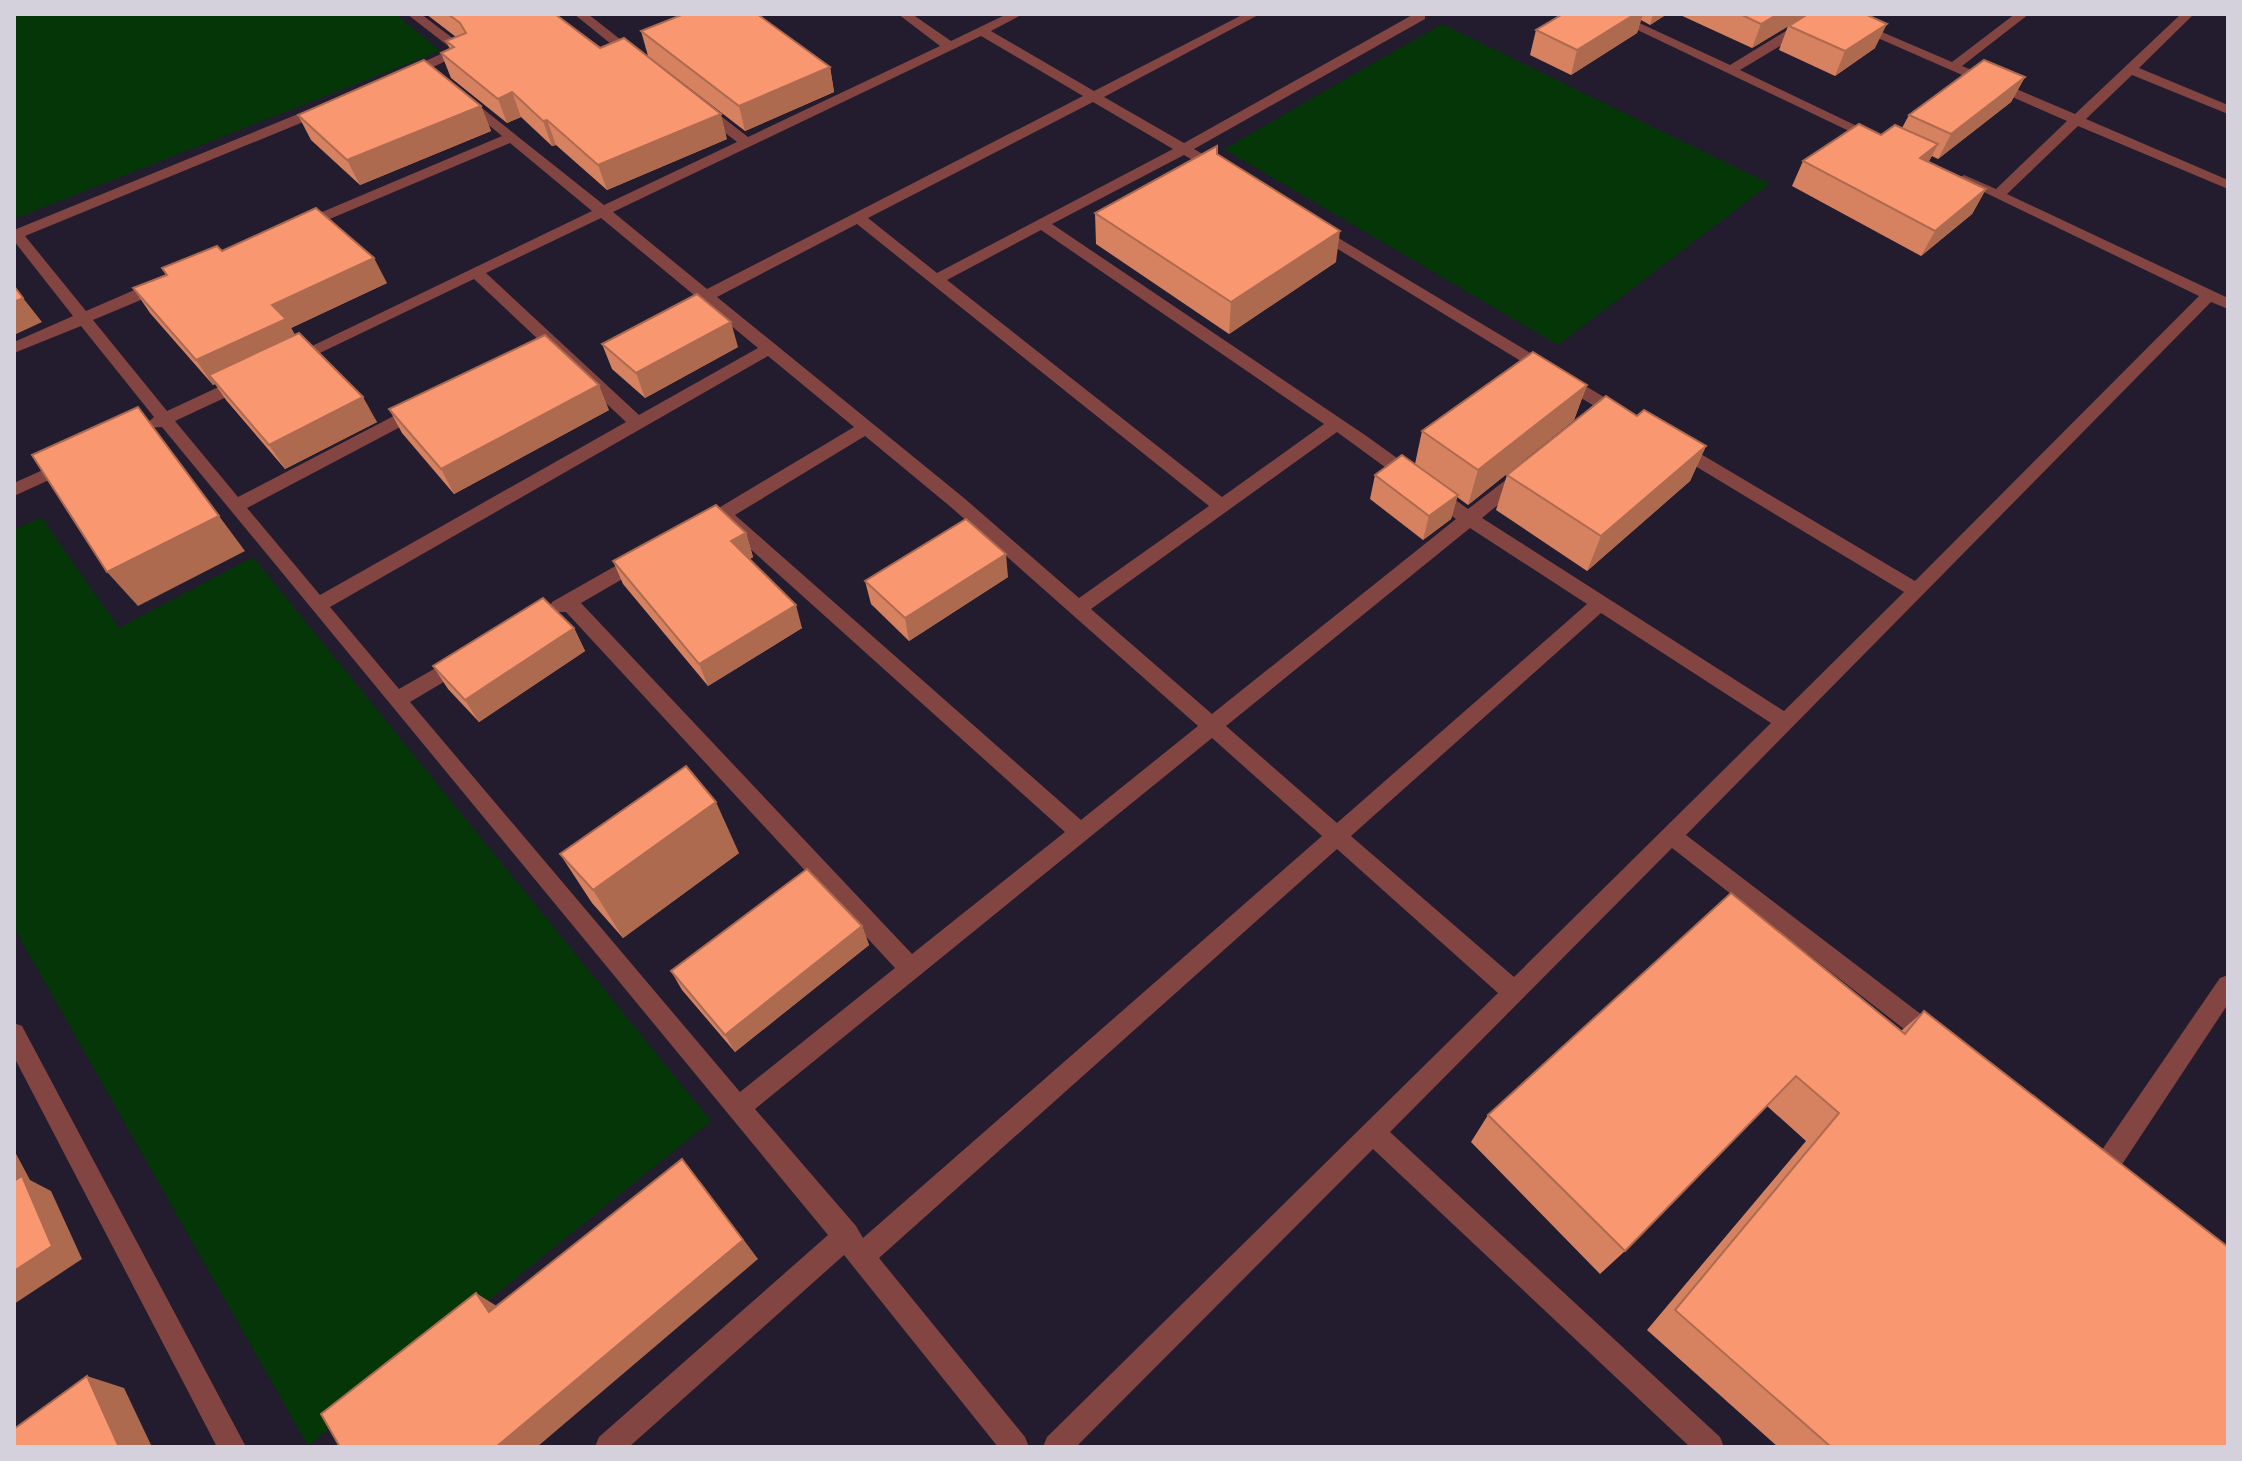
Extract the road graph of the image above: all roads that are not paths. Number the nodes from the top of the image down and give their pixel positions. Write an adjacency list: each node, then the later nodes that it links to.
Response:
1 (413, 14): 17 (street)
2 (580, 14): 14 (street)
3 (904, 14): 12 (street)
4 (1017, 14): 11 (street)
5 (1254, 14): 20 (street)
6 (1610, 14): 16 (street)
7 (1827, 14): 13 (street); 16 (street)
8 (2023, 14): 13 (street)
9 (2188, 14): 15 (street)
10 (1420, 16): 27 (street)
11 (981, 31): 12 (street); 20 (street)
12 (951, 47): 25 (street)
13 (1953, 67): 23 (street)
14 (652, 69)
15 (2129, 69): 22 (street); 23 (street)
16 (1729, 71): 26 (street)
17 (438, 77): 18 (street); 24 (street)
18 (396, 79)
19 (688, 97): 25 (street)
20 (1096, 98): 27 (street); 33 (street)
21 (338, 103): 36 (street)
22 (2228, 110)
23 (2075, 119): 30 (street); 31 (street)
24 (511, 137): 32 (street); 37 (street)
25 (747, 143): 32 (street)
26 (1885, 143)
27 (1184, 149): 29 (street); 34 (street)
28 (1956, 176): 31 (street)
29 (1239, 182)
30 (2228, 185)
31 (1998, 195): 41 (street)
32 (603, 213): 38 (street); 42 (street)
33 (856, 216): 40 (street); 42 (street)
34 (1040, 223): 40 (street); 51 (street)
35 (1307, 224): 49 (street)
36 (15, 234): 44 (street)
37 (282, 234)
38 (477, 273): 48 (street); 50 (street)
39 (182, 276): 44 (street)
40 (937, 279): 59 (street)
41 (2209, 295): 43 (street); 62 (street)
42 (704, 297): 46 (street)
43 (2228, 304)
44 (82, 318): 45 (street); 48 (street)
45 (14, 348)
46 (767, 350): 50 (street); 52 (street)
47 (440, 400): 58 (street)
48 (163, 420): 53 (street); 58 (street)
49 (1634, 422)
50 (637, 423): 65 (street)
51 (1336, 424): 59 (street); 60 (street)
52 (867, 427): 66 (street); 72 (street)
53 (136, 433)
54 (1660, 438): 62 (street)
55 (82, 459): 57 (street)
56 (1538, 463): 60 (street)
57 (14, 490)
58 (235, 506): 65 (street)
59 (1223, 507): 66 (street)
60 (1469, 519): 64 (street); 71 (street)
61 (658, 550): 63 (street)
62 (1917, 591): 70 (street)
63 (568, 602): 67 (street); 75 (street)
64 (1600, 603): 70 (street); 73 (street)
65 (317, 605): 69 (street)
66 (1078, 609): 71 (street)
67 (542, 617)
68 (476, 654): 69 (street)
69 (398, 699): 80 (street)
70 (1784, 721): 74 (street)
71 (1212, 726): 72 (street); 73 (street)
72 (1080, 832): 75 (street)
73 (1338, 836): 77 (street); 83 (street)
74 (1672, 836): 77 (street); 79 (street)
75 (911, 969): 80 (street)
76 (2228, 985): 82 (street)
77 (1514, 992): 81 (street)
78 (14, 1034): 84 (street)
79 (1956, 1054)
80 (741, 1106): 83 (street)
81 (1373, 1132): 87 (street); 88 (street)
82 (2080, 1150)
83 (855, 1245): 85 (street); 86 (street)
84 (232, 1447)
85 (609, 1447)
86 (1015, 1447)
87 (1057, 1447)
88 (1710, 1447)

